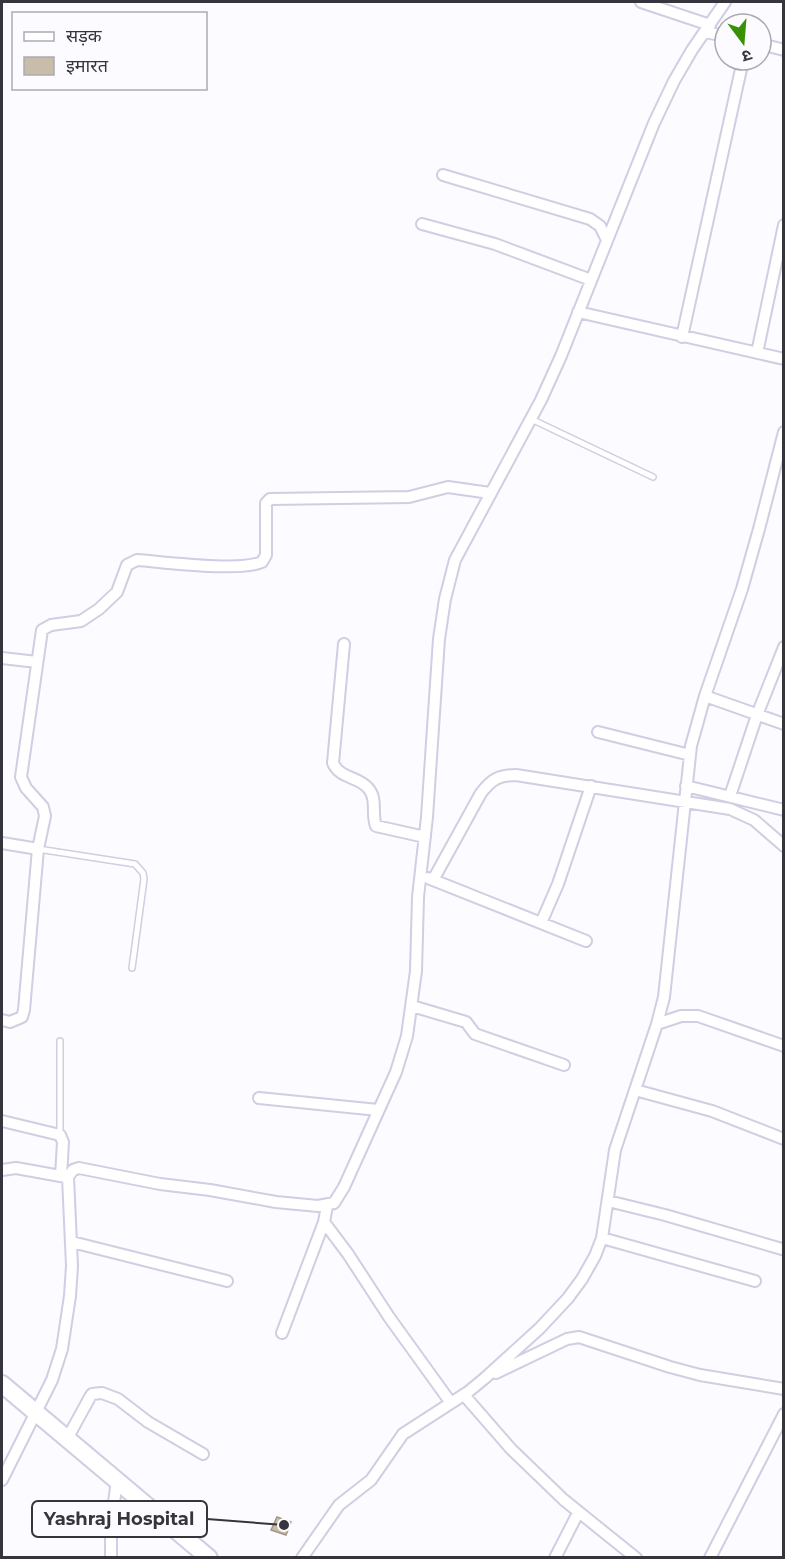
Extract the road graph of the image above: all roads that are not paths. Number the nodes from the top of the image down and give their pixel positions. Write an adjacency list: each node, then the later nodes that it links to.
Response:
1 (641, 2): 3 (street)
2 (725, 2): 3 (street)
3 (707, 28): 4 (street); 9 (street)
4 (713, 31)
5 (740, 72): 12 (street)
6 (443, 175): 9 (street)
7 (422, 224): 10 (street)
8 (783, 225): 13 (street)
9 (607, 240): 10 (street)
10 (591, 280): 11 (street)
11 (578, 312): 12 (street); 15 (street)
12 (682, 337): 13 (street)
13 (757, 353): 14 (street)
14 (783, 359)
15 (531, 418): 17 (lane); 18 (street)
16 (783, 432): 23 (street)
17 (654, 477)
18 (490, 493): 22 (street); 32 (street)
19 (344, 644): 32 (street)
20 (783, 646): 24 (street)
21 (2, 658): 22 (street)
22 (37, 662): 35 (street)
23 (705, 696): 24 (street); 27 (street)
24 (757, 714): 25 (street); 30 (street)
25 (783, 724)
26 (598, 732): 27 (street)
27 (690, 754): 29 (street)
28 (591, 786): 29 (street); 36 (street); 37 (street)
29 (685, 794): 30 (street); 34 (street); 42 (street)
30 (730, 796): 31 (street)
31 (783, 810)
32 (425, 837): 36 (street)
33 (2, 843): 35 (street)
34 (783, 846)
35 (38, 849): 39 (lane); 41 (street)
36 (427, 878): 37 (street); 40 (street)
37 (541, 923): 38 (street)
38 (586, 941)
39 (132, 968)
40 (412, 1006): 45 (street); 48 (street)
41 (2, 1020)
42 (657, 1024): 44 (street); 46 (street)
43 (60, 1041): 50 (lane)
44 (783, 1046)
45 (564, 1065)
46 (635, 1090): 51 (street); 54 (street)
47 (259, 1098): 48 (street)
48 (378, 1110): 55 (street)
49 (2, 1122): 50 (street)
50 (60, 1135): 53 (street)
51 (783, 1138)
52 (2, 1170): 53 (street)
53 (64, 1177): 55 (street); 58 (street)
54 (608, 1201): 57 (street); 59 (street)
55 (327, 1206): 56 (street)
56 (324, 1222): 62 (street); 67 (street)
57 (602, 1238): 61 (street); 63 (street)
58 (72, 1242): 60 (street); 68 (street)
59 (782, 1249)
60 (227, 1281)
61 (755, 1281)
62 (282, 1333)
63 (485, 1378): 65 (street); 66 (street)
64 (2, 1384): 68 (main road)
65 (783, 1389)
66 (464, 1395): 67 (street); 74 (street)
67 (451, 1403): 77 (street)
68 (35, 1412): 70 (main road); 72 (street)
69 (783, 1414): 80 (street)
70 (67, 1439): 71 (street); 73 (main road)
71 (203, 1454)
72 (2, 1480)
73 (117, 1481): 75 (street); 76 (main road)
74 (578, 1513): 78 (street); 79 (street)
75 (111, 1557)
76 (209, 1557)
77 (302, 1557)
78 (555, 1557)
79 (636, 1557)
80 (710, 1557)

